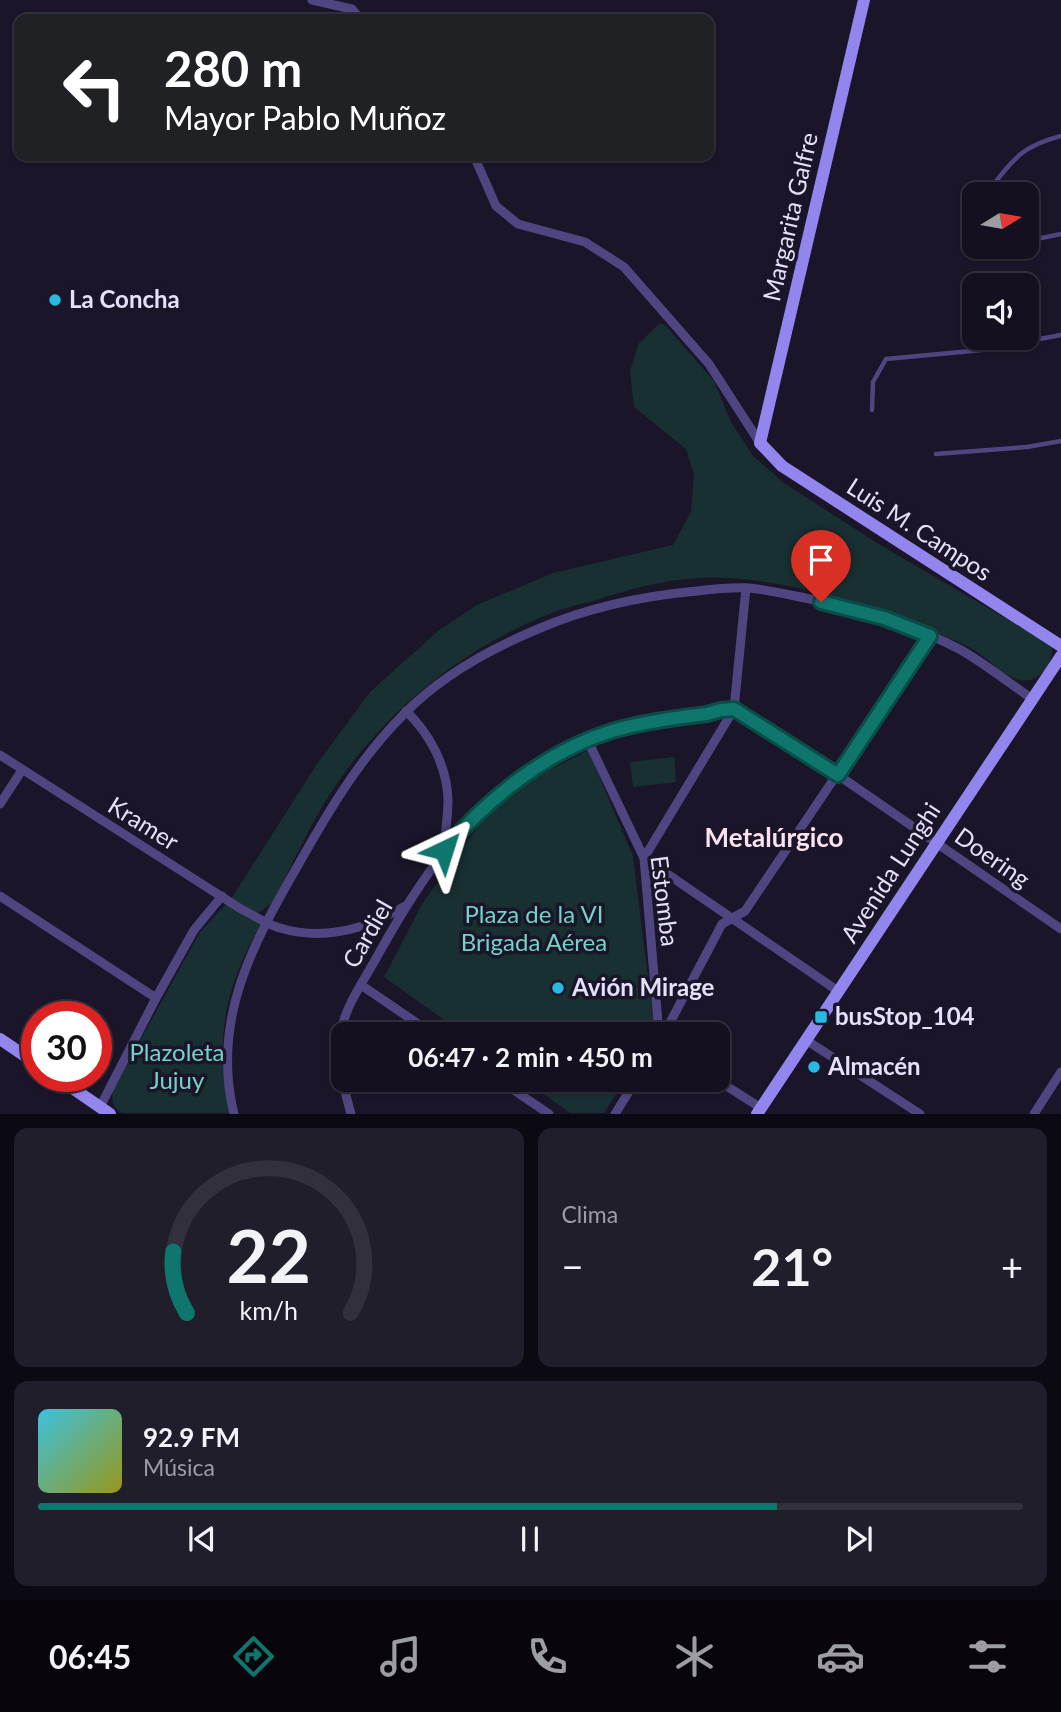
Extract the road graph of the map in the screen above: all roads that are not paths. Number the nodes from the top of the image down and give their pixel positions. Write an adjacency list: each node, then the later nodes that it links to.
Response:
1 (312, 0): 3 (street)
2 (863, 0): 12 (street, Margarita Galfre)
3 (356, 14)
4 (1061, 136): 6 (lane)
5 (476, 161): 12 (street)
6 (995, 182)
7 (1061, 234): 8 (lane)
8 (1040, 238)
9 (1061, 335): 10 (lane)
10 (872, 410)
11 (1061, 441): 13 (lane)
12 (760, 443): 16 (street, Luis M. Campos)
13 (936, 454)
14 (746, 588): 15 (street); 19 (street); 20 (street)
15 (930, 636): 18 (street); 24 (street)
16 (1061, 646)
17 (1061, 656): 18 (street, Avenida Lunghi)
18 (1031, 698): 26 (street, Avenida Lunghi)
19 (734, 709): 21 (street, Cardiel); 24 (street); 28 (street)
20 (406, 711): 27 (street); 33 (street)
21 (588, 741): 27 (street, Cardiel); 28 (street, Estomba)
22 (0, 755): 23 (street, Kramer)
23 (22, 770): 25 (street); 31 (street, Kramer)
24 (838, 775): 26 (street); 32 (street)
25 (0, 804)
26 (936, 842): 34 (street, Doering); 36 (street, Avenida Lunghi)
27 (444, 850): 29 (street, Cardiel)
28 (644, 858): 32 (street); 39 (street, Estomba)
29 (417, 890): 33 (street, Kramer); 35 (street, Cardiel)
30 (0, 896): 37 (street)
31 (222, 896): 33 (street, Kramer); 37 (street)
32 (732, 918): 36 (street); 40 (street)
33 (267, 922): 51 (street)
34 (1061, 929)
35 (361, 985): 38 (street); 52 (street, Cardiel)
36 (838, 992): 42 (street, Avenida Lunghi)
37 (156, 998): 49 (street)
38 (415, 1022)
39 (661, 1022)
40 (669, 1022)
41 (0, 1039): 43 (street)
42 (806, 1040): 50 (street, Avenida Lunghi); 55 (street)
43 (21, 1053)
44 (1061, 1072): 56 (street)
45 (730, 1089): 50 (street)
46 (79, 1092): 49 (street)
47 (517, 1092): 53 (street)
48 (629, 1092): 54 (street)
49 (105, 1110)
50 (759, 1111)
51 (234, 1114)
52 (351, 1114)
53 (549, 1114)
54 (615, 1114)
55 (920, 1114)
56 (1034, 1114)

